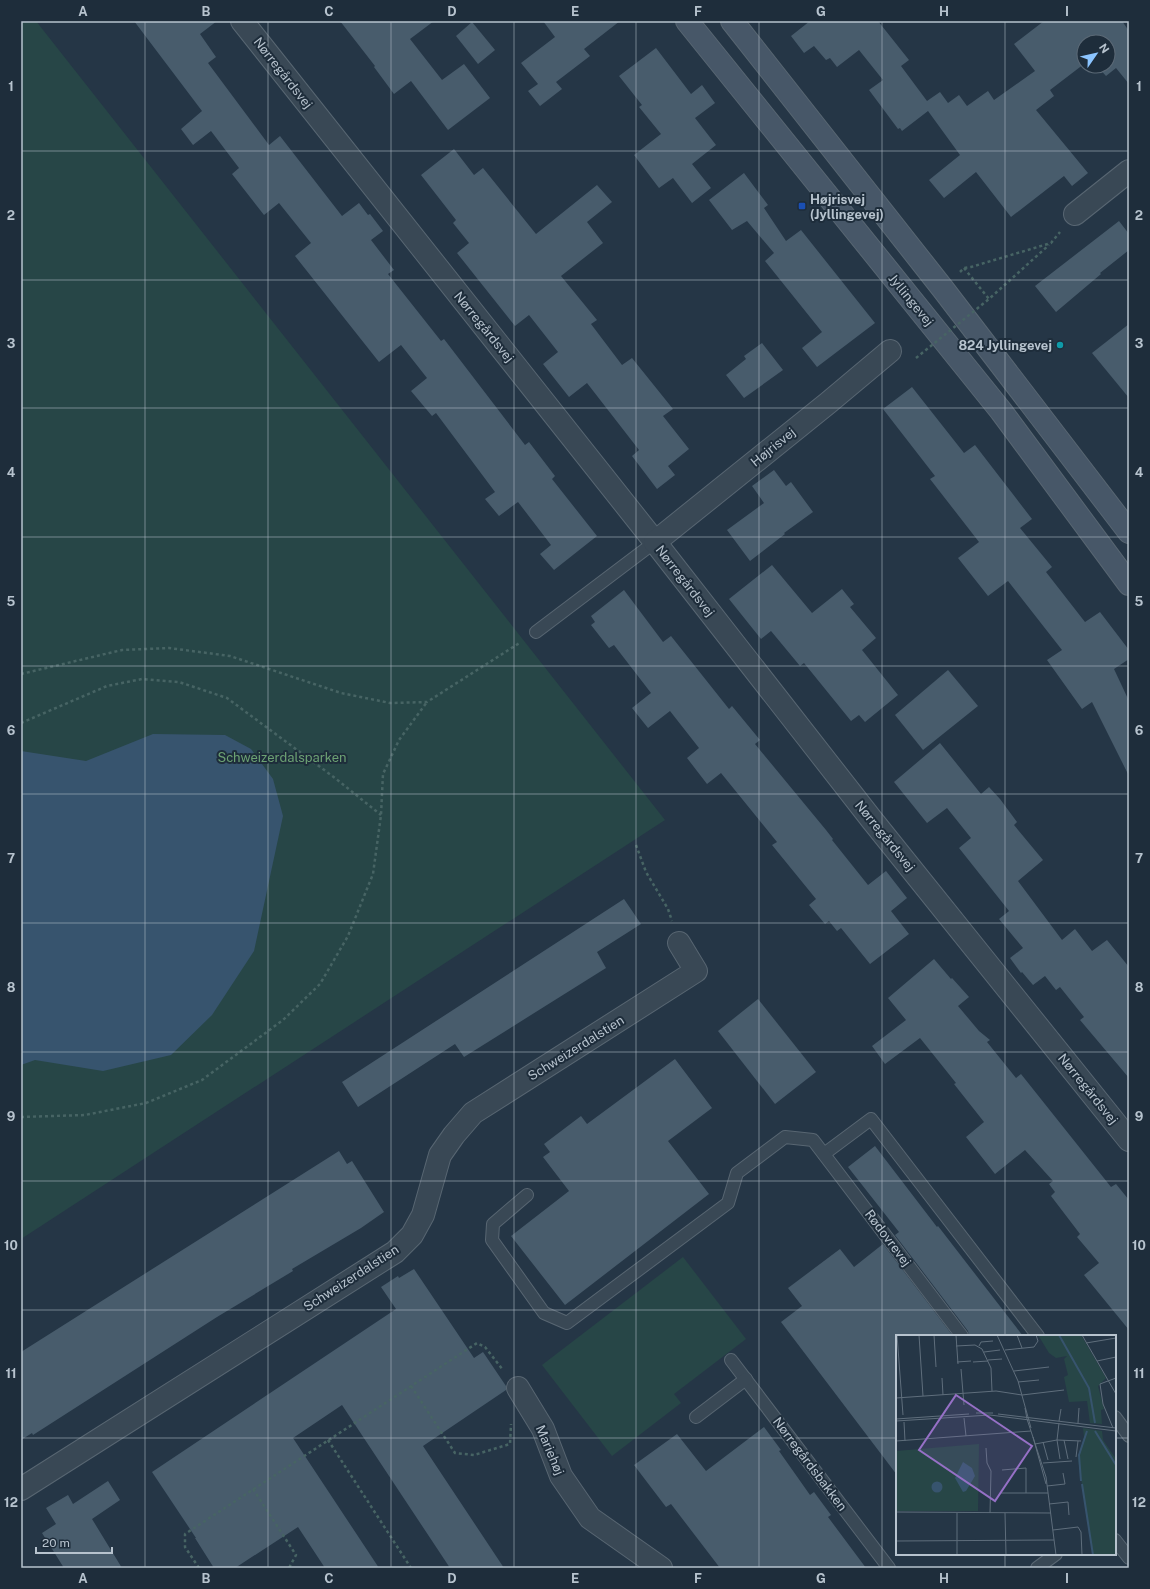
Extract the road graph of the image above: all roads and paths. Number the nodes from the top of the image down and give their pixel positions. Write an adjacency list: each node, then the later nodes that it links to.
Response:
1 (242, 21): 13 (street, Nørregårdsvej)
2 (687, 21): 14 (street, Jyllingevej)
3 (732, 21): 8 (street)
4 (1129, 171): 5 (street)
5 (1075, 214): 6 (path)
6 (1051, 243): 7 (path); 9 (path)
7 (964, 268): 8 (path); 9 (path)
8 (943, 289): 12 (street)
9 (988, 299): 11 (path, bridge)
10 (890, 351): 13 (street, Højrisvej)
11 (916, 358)
12 (1129, 532)
13 (655, 542): 15 (lane); 23 (street, Nørregårdsvej)
14 (1129, 584)
15 (536, 632): 17 (path)
16 (21, 674): 17 (path)
17 (427, 702): 19 (path)
18 (21, 723): 19 (path)
19 (381, 815): 22 (path)
20 (636, 845): 21 (path)
21 (679, 943): 36 (street, Schweizerdalstien)
22 (21, 1117)
23 (1129, 1140)
24 (824, 1154): 25 (lane, Rødovrevej); 26 (lane, Rødovrevej); 27 (lane)
25 (527, 1195)
26 (961, 1335)
27 (1037, 1335)
28 (732, 1360): 29 (lane, Nørregårdsbakken)
29 (746, 1379): 32 (lane); 45 (lane, Nørregårdsbakken)
30 (412, 1386): 31 (path); 31 (path); 35 (path)
31 (518, 1388): 44 (street, Mariehøj)
32 (696, 1417)
33 (1116, 1418): 34 (lane)
34 (1129, 1436)
35 (328, 1440): 37 (path); 43 (path)
36 (21, 1489)
37 (253, 1489): 41 (path); 42 (path)
38 (1116, 1541): 40 (lane)
39 (1055, 1555): 46 (lane)
40 (1129, 1558)
41 (198, 1568)
42 (289, 1568)
43 (411, 1568)
44 (661, 1568)
45 (889, 1568)
46 (1037, 1568)

